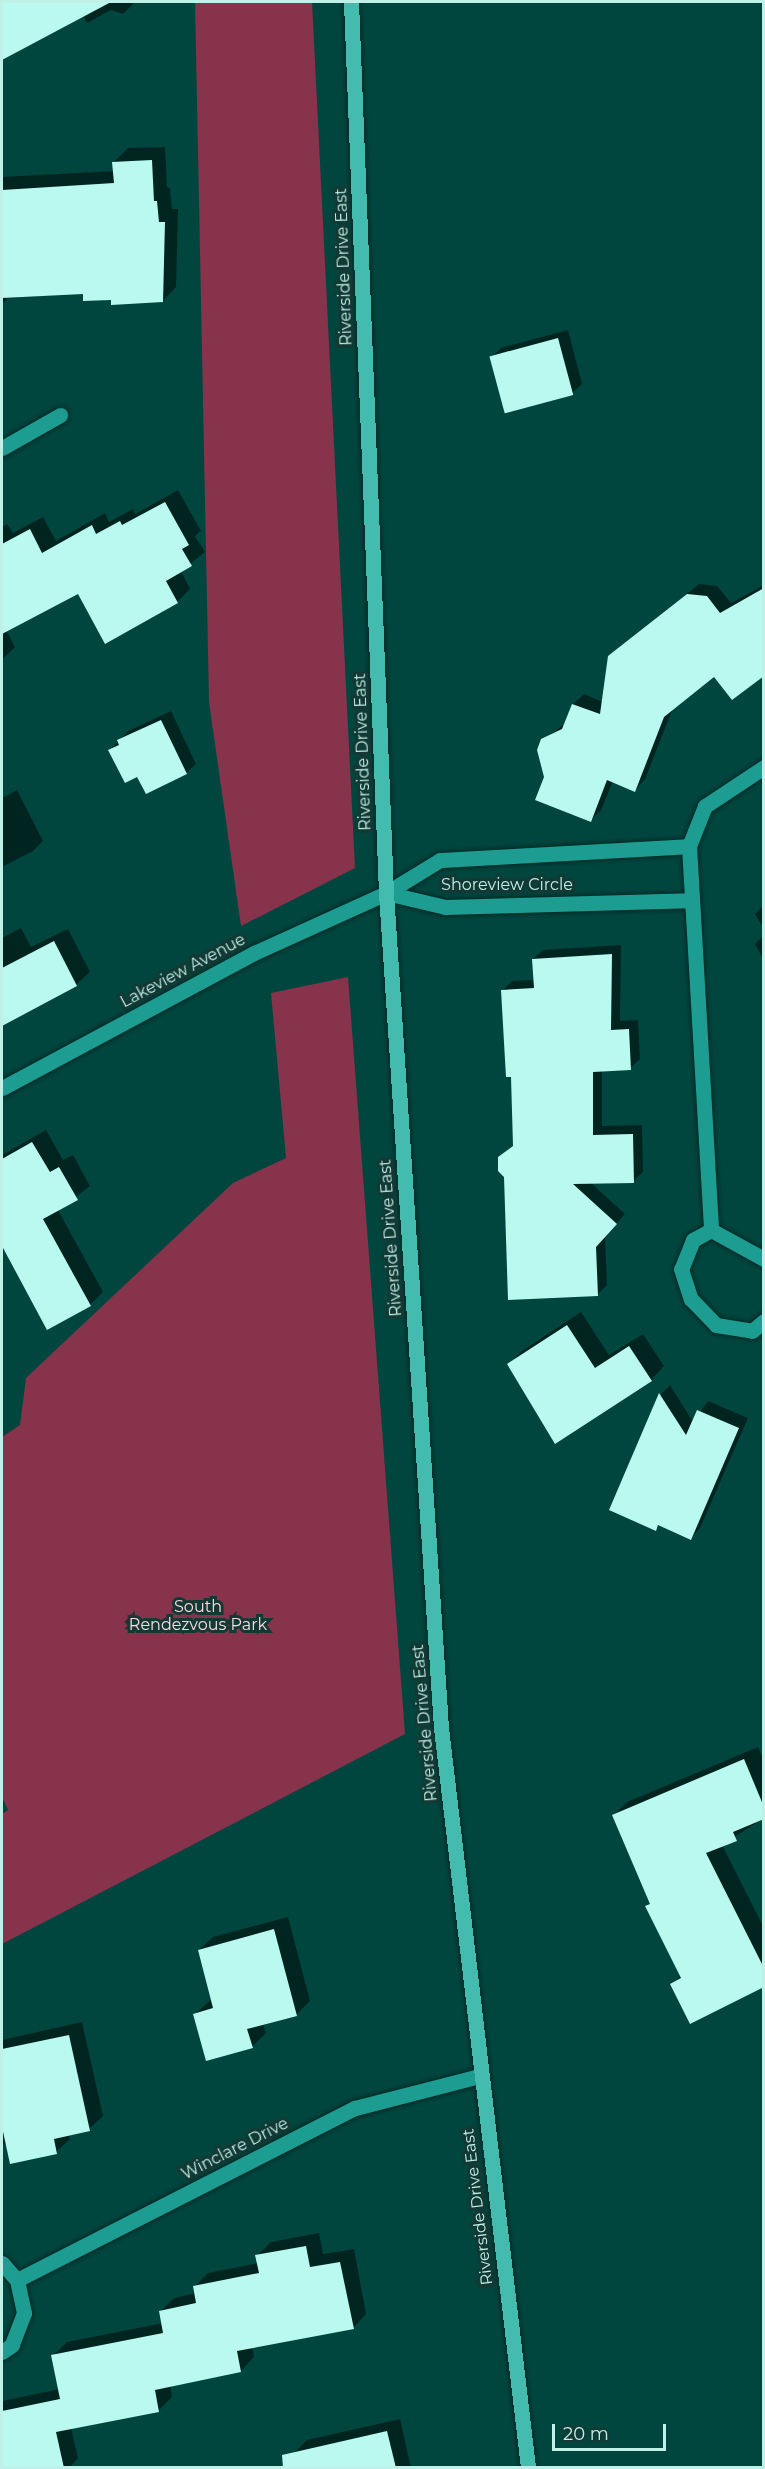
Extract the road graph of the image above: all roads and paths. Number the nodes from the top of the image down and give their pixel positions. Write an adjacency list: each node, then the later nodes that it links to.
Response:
1 (351, 2): 6 (main road, Riverside Drive East)
2 (60, 415): 3 (street)
3 (2, 448)
4 (764, 767): 5 (street)
5 (689, 846): 6 (street, Shoreview Circle); 7 (street)
6 (386, 893): 7 (street, Shoreview Circle); 8 (street, Lakeview Avenue); 12 (main road, Riverside Drive East)
7 (690, 900): 9 (street)
8 (2, 1088)
9 (711, 1230): 10 (street); 11 (street)
10 (764, 1259)
11 (764, 1321)
12 (480, 2076): 14 (street, Winclare Drive); 16 (main road, Riverside Drive East)
13 (2, 2263): 14 (street)
14 (17, 2280): 15 (street)
15 (2, 2352)
16 (528, 2468)

